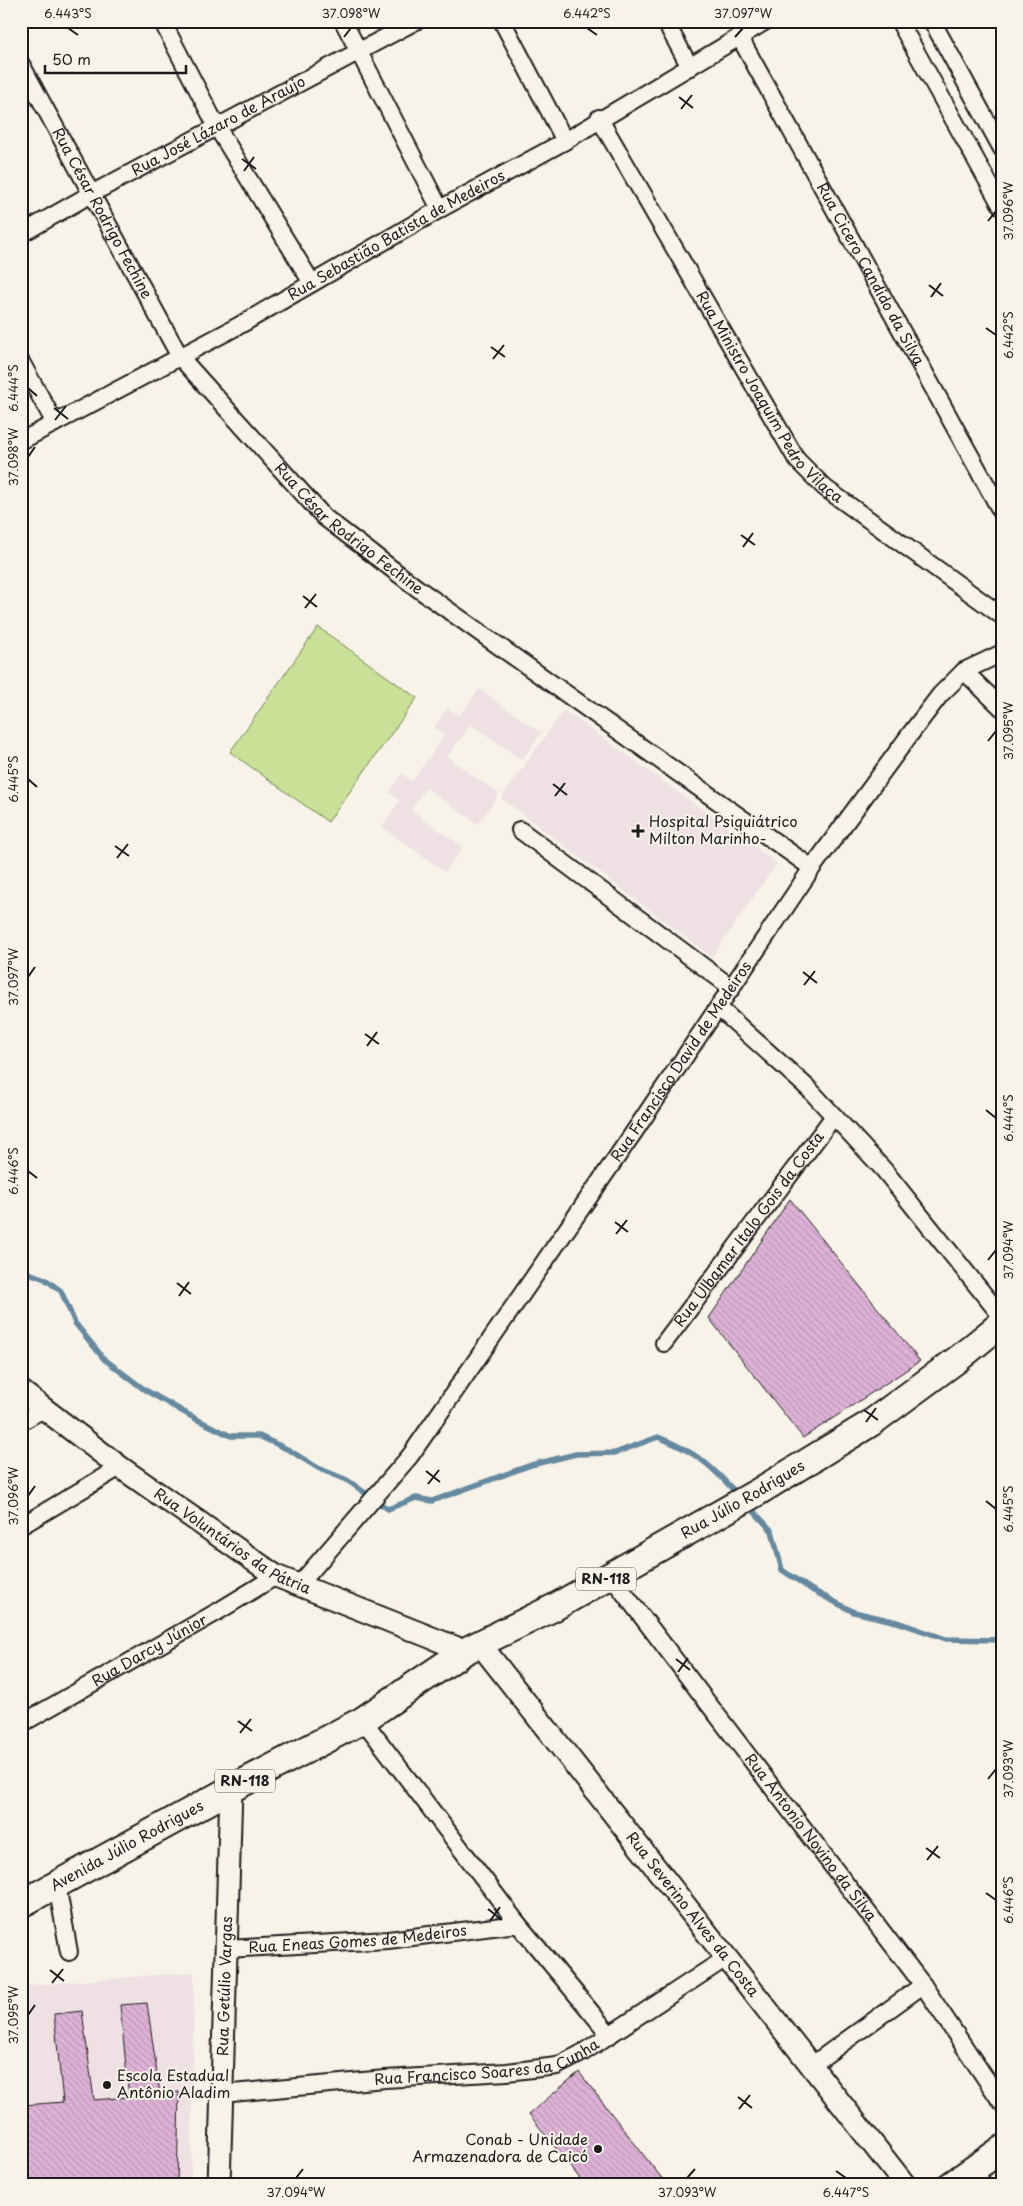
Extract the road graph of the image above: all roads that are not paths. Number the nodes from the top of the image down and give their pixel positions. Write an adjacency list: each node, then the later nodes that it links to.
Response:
1 (162, 21): 14 (street)
2 (343, 21): 10 (street)
3 (416, 21): 10 (street, Rua José Lázaro de Araújo)
4 (502, 21): 16 (street)
5 (665, 21): 12 (street)
6 (766, 21): 9 (street, Rua Sebastião Batista de Medeiros)
7 (899, 21): 17 (street)
8 (932, 21): 15 (street)
9 (739, 36): 12 (street, Rua Sebastião Batista de Medeiros); 28 (street, Rua Cicero Candido da Silva)
10 (359, 52): 14 (street, Rua José Lázaro de Araújo); 21 (street)
11 (21, 64): 19 (street, Rua César Rodrigo Fechine)
12 (690, 67): 13 (street, Rua Sebastião Batista de Medeiros)
13 (599, 118): 16 (street, Rua Sebastião Batista de Medeiros); 29 (street, Rua Ministro Joaquim Pedro Vilaça)
14 (218, 127): 19 (street, Rua José Lázaro de Araújo); 23 (street)
15 (992, 132): 17 (street); 18 (street)
16 (565, 141): 21 (street, Rua Sebastião Batista de Medeiros)
17 (968, 145): 20 (street)
18 (1002, 149)
19 (91, 194): 22 (street, Rua José Lázaro de Araújo); 24 (street, Rua César Rodrigo Fechine)
20 (1002, 207)
21 (440, 210): 23 (street, Rua Sebastião Batista de Medeiros)
22 (21, 234)
23 (312, 283): 24 (street, Rua Sebastião Batista de Medeiros)
24 (180, 357): 26 (street, Rua Sebastião Batista de Medeiros); 34 (street, Rua César Rodrigo Fechine)
25 (21, 362): 26 (street)
26 (55, 423): 27 (street, Rua Sebastião Batista de Medeiros)
27 (21, 441)
28 (1002, 513)
29 (1002, 616)
30 (1002, 653): 31 (street, Rua Francisco David de Medeiros)
31 (964, 671): 32 (street); 34 (street, Rua Francisco David de Medeiros)
32 (1002, 708)
33 (520, 830): 35 (street)
34 (812, 868): 35 (street, Rua Francisco David de Medeiros)
35 (732, 988): 36 (street, Rua Francisco David de Medeiros)
36 (719, 1008): 37 (street); 48 (street, Rua Francisco David de Medeiros)
37 (834, 1116): 38 (street); 40 (street, Rua Ulbamar Italo Gois da Costa)
38 (1002, 1317)
39 (1002, 1322): 47 (main road, Rua Júlio Rodrigues / RN-118)
40 (664, 1343)
41 (21, 1392): 42 (street, Rua Voluntários da Pátria)
42 (43, 1409): 43 (street); 44 (street, Rua Voluntários da Pátria)
43 (21, 1422)
44 (120, 1467): 45 (street); 46 (street, Rua Voluntários da Pátria)
45 (21, 1526)
46 (276, 1576): 48 (street, Rua Voluntários da Pátria); 51 (street, Rua Darcy Júnior)
47 (611, 1576): 49 (main road, Rua Júlio Rodrigues / RN-118); 59 (street, Rua Antonio Novino da Silva)
48 (299, 1585): 49 (street, Rua Voluntários da Pátria)
49 (473, 1648): 50 (main road, Avenida Júlio Rodrigues / RN-118); 58 (street, Rua Severino Alves da Costa)
50 (363, 1720): 52 (main road, Avenida Júlio Rodrigues / RN-118); 55 (street)
51 (21, 1724)
52 (230, 1788): 53 (main road, Avenida Júlio Rodrigues / RN-118); 56 (street, Rua Getúlio Vargas)
53 (57, 1885): 54 (main road, Avenida Júlio Rodrigues / RN-118); 57 (street)
54 (21, 1904)
55 (518, 1924): 56 (street, Rua Eneas Gomes de Medeiros); 60 (street)
56 (228, 1949): 62 (street, Rua Getúlio Vargas)
57 (69, 1952)
58 (726, 1958): 60 (street, Rua Francisco Soares da Cunha); 61 (street, Rua Severino Alves da Costa)
59 (923, 1985): 61 (street); 63 (street, Rua Antonio Novino da Silva)
60 (610, 2035): 62 (street, Rua Francisco Soares da Cunha)
61 (812, 2065): 67 (street, Rua Severino Alves da Costa)
62 (221, 2094): 66 (street, Rua Getúlio Vargas)
63 (1002, 2104)
64 (1002, 2149): 65 (main road)
65 (979, 2176): 68 (main road)
66 (219, 2185)
67 (905, 2185)
68 (951, 2185)

